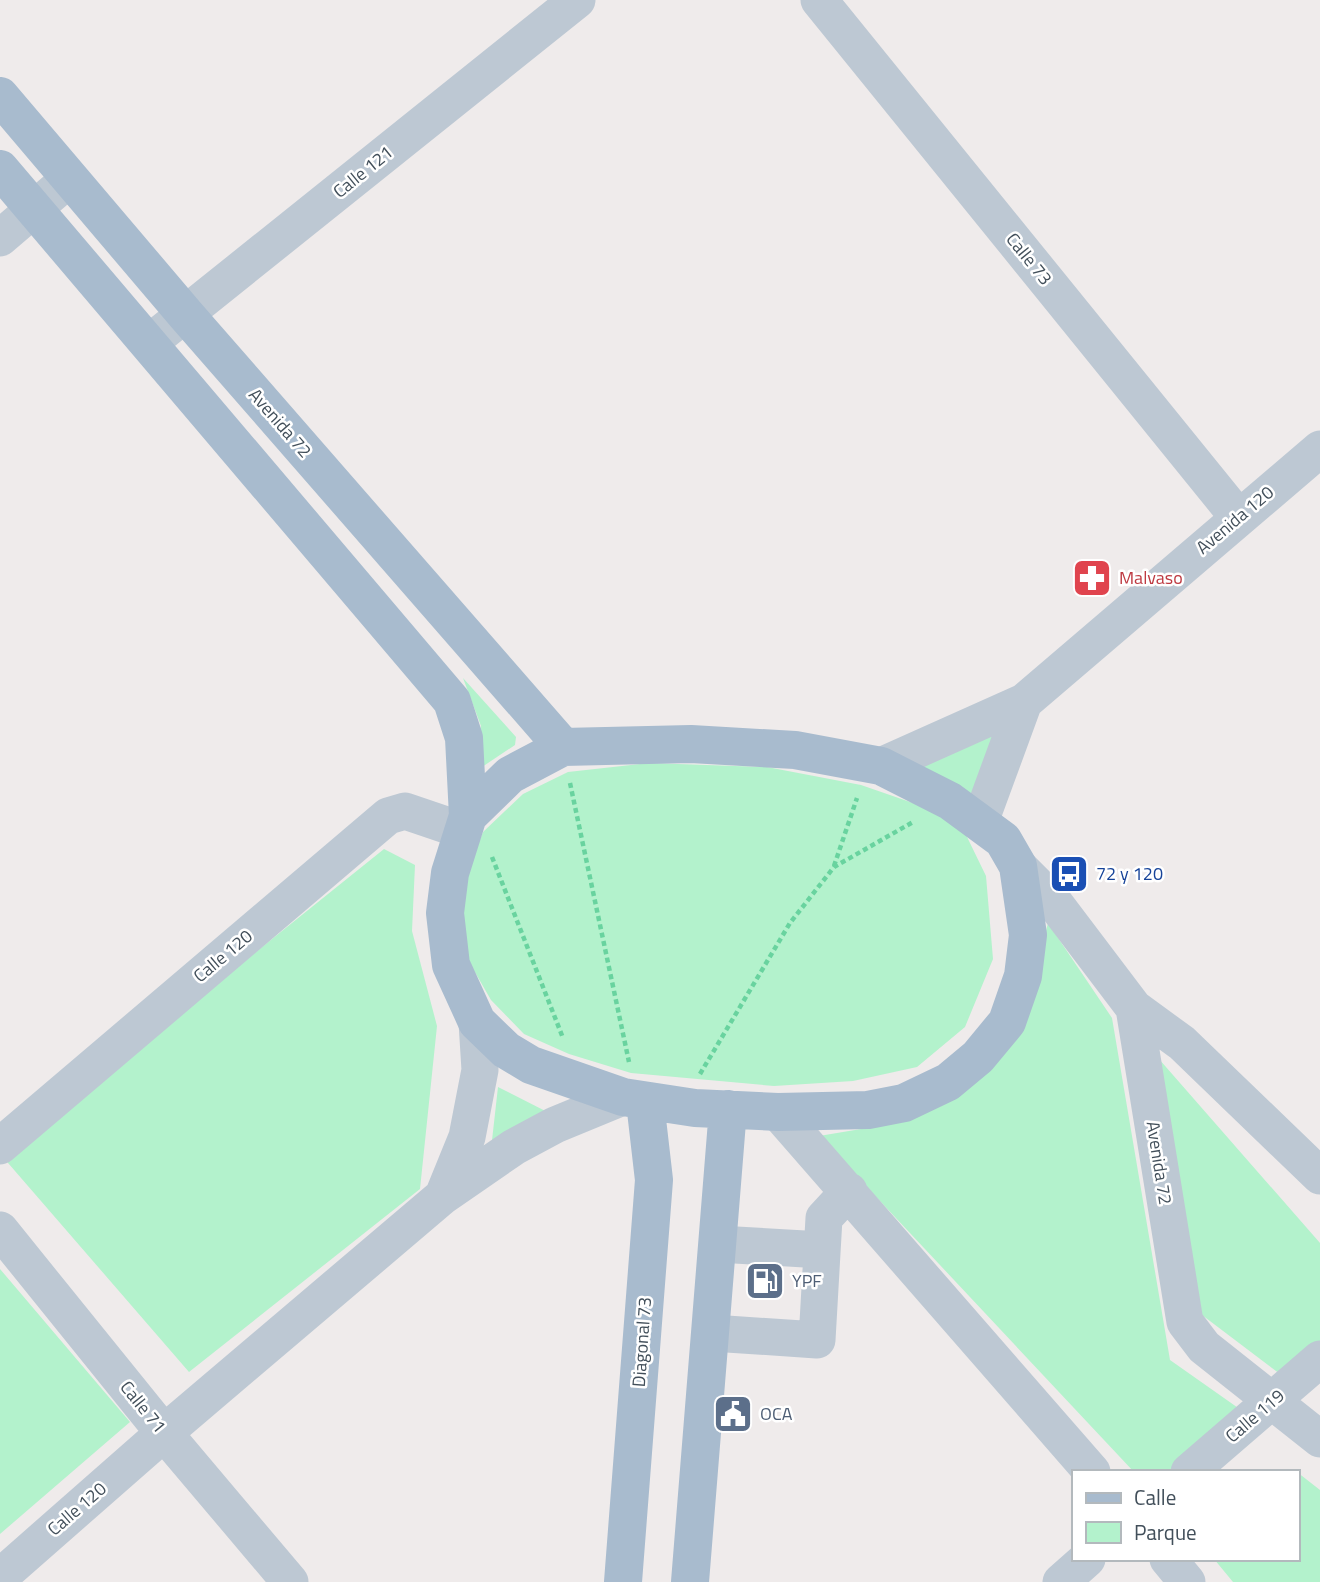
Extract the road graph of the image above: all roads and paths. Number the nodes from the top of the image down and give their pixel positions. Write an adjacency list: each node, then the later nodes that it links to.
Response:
1 (577, 0): 8 (street, Calle 121)
2 (819, 0): 11 (street, Calle 73)
3 (0, 96): 5 (main road, Avenida 72)
4 (0, 169): 6 (main road)
5 (69, 178): 6 (street); 8 (main road, Avenida 72)
6 (34, 209): 7 (street); 9 (main road)
7 (0, 238)
8 (186, 315): 9 (street, Calle 121); 13 (main road, Avenida 72)
9 (149, 343): 16 (main road)
10 (1320, 449): 11 (street, Avenida 120)
11 (1238, 517): 12 (street, Avenida 120)
12 (1024, 702): 14 (street, Avenida 120); 15 (street, Avenida 120)
13 (564, 747): 14 (main road); 16 (main road); 22 (path)
14 (881, 766): 15 (main road); 18 (path)
15 (965, 811): 17 (main road); 18 (path)
16 (465, 823): 20 (main road); 21 (path); 25 (street, Calle 120)
17 (1018, 866): 19 (street, Avenida 72); 24 (main road)
18 (834, 867): 22 (path)
19 (1133, 1007): 26 (street); 34 (street, Avenida 72)
20 (477, 1021): 22 (main road); 28 (street, Calle 120)
21 (564, 1041)
22 (645, 1102): 23 (main road); 28 (street, Calle 120); 43 (main road, Diagonal 73)
23 (729, 1110): 24 (main road); 30 (main road)
24 (778, 1112): 27 (street)
25 (0, 1146)
26 (1320, 1176)
27 (849, 1191): 31 (street); 37 (street)
28 (443, 1196): 35 (street, Calle 120)
29 (0, 1230): 35 (street, Calle 71)
30 (718, 1244): 31 (street); 32 (main road)
31 (822, 1250): 32 (street)
32 (712, 1333): 44 (main road)
33 (1320, 1359): 34 (street, Calle 119)
34 (1273, 1400): 36 (street, Avenida 72); 38 (street, Calle 119)
35 (164, 1433): 41 (street, Calle 120); 42 (street, Calle 71)
36 (1320, 1439)
37 (1090, 1470)
38 (1191, 1470)
39 (1085, 1561): 45 (street)
40 (1170, 1561): 46 (street)
41 (0, 1577)
42 (290, 1582)
43 (623, 1582)
44 (690, 1582)
45 (1061, 1582)
46 (1187, 1582)

